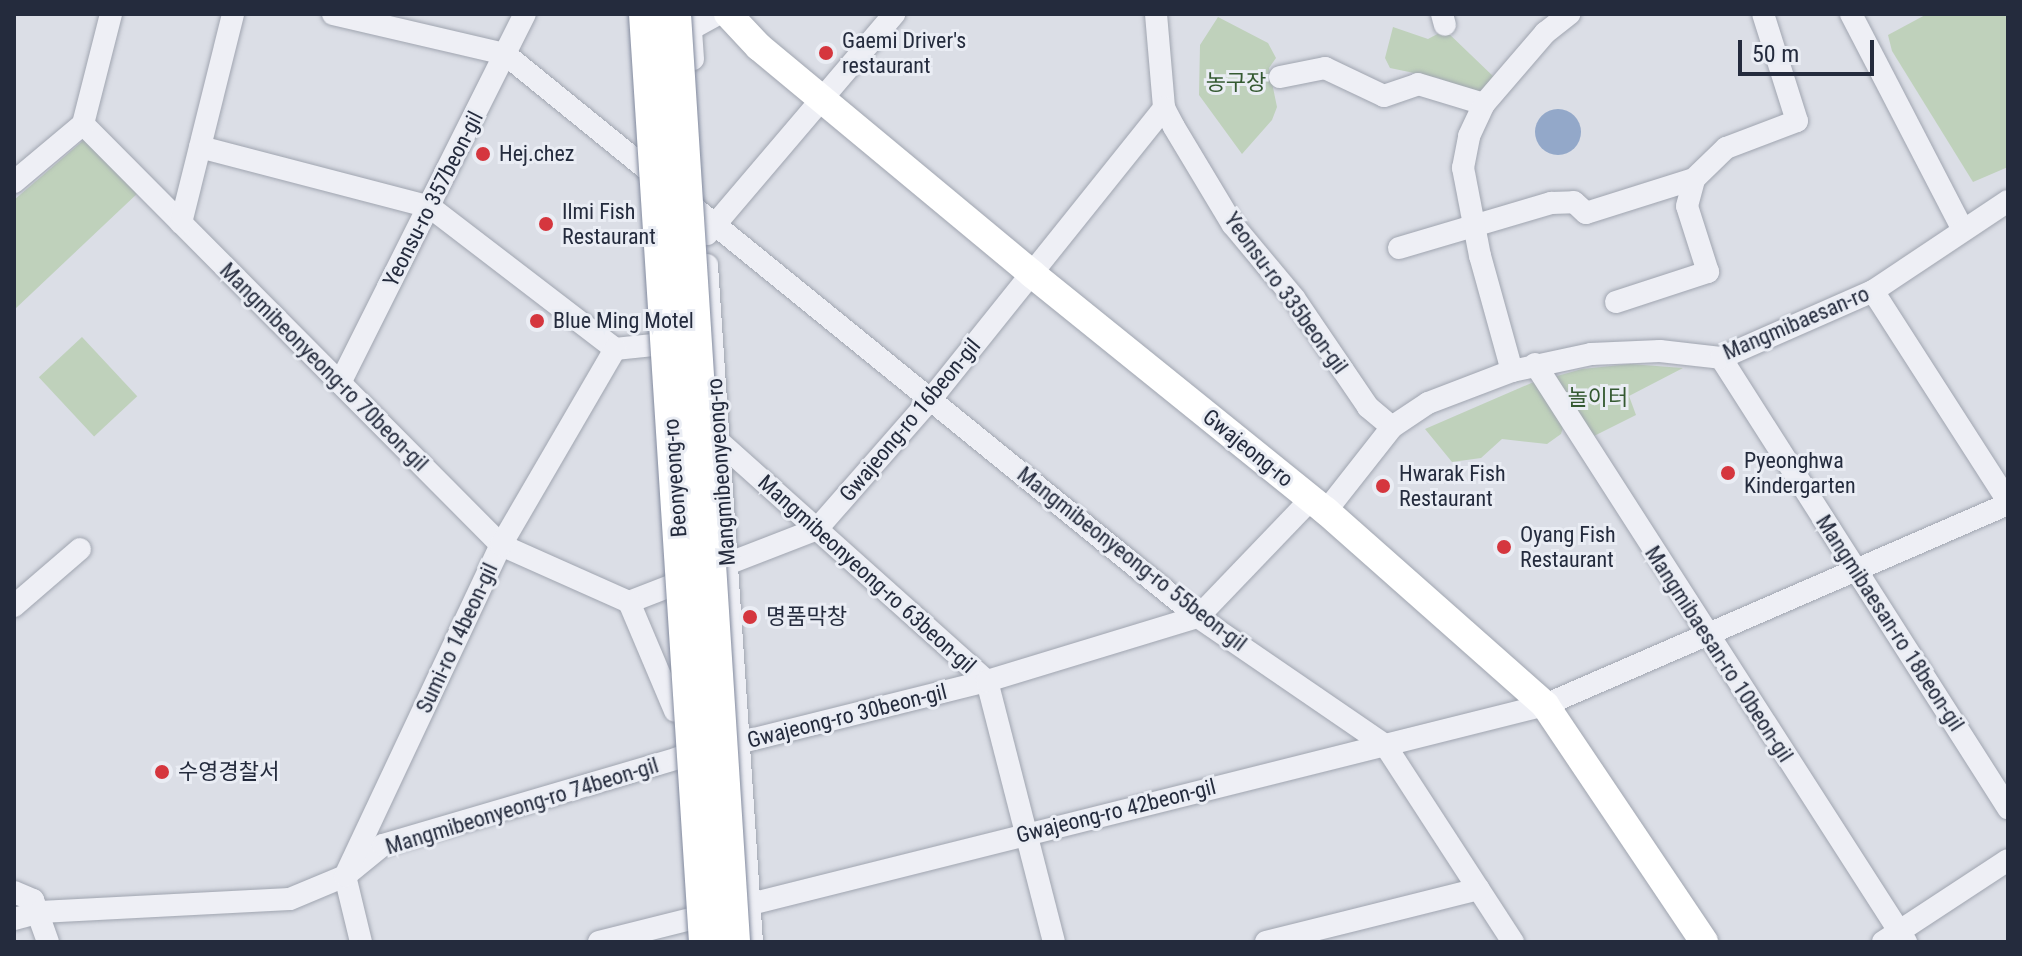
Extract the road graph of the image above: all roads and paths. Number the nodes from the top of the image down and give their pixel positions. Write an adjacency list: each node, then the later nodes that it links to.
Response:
1 (111, 14): 21 (street)
2 (233, 14): 22 (street)
3 (333, 14): 16 (street)
4 (525, 14): 16 (street, Yeonsu-ro 357beon-gil)
5 (630, 14): 23 (street)
6 (646, 14): 75 (highway, Beonyeong-ro, bridge)
7 (674, 14): 82 (highway, Beonyeong-ro, bridge)
8 (750, 14): 15 (main road)
9 (894, 14): 18 (street)
10 (1156, 14): 20 (street, Yeonsu-ro 335beon-gil)
11 (1569, 14): 19 (street)
12 (1763, 14): 24 (street)
13 (1851, 14): 31 (street)
14 (718, 15): 15 (main road, Gwajeong-ro); 29 (street, Mangmibeonyeong-ro)
15 (759, 47): 18 (main road, Gwajeong-ro)
16 (505, 54): 23 (street, Mangmibeonyeong-ro 55beon-gil); 27 (street, Yeonsu-ro 357beon-gil)
17 (1280, 77): 19 (street)
18 (824, 101): 29 (street); 34 (main road, Gwajeong-ro)
19 (1484, 104): 30 (street)
20 (1164, 108): 34 (street, Gwajeong-ro 16beon-gil); 45 (street, Yeonsu-ro 335beon-gil)
21 (83, 124): 25 (street); 28 (street, Mangmibeonyeong-ro 70beon-gil)
22 (200, 147): 27 (street); 28 (street)
23 (640, 161): 29 (street, Mangmibeonyeong-ro 55beon-gil); 33 (street)
24 (1694, 179): 30 (street); 36 (street)
25 (14, 182)
26 (2008, 201): 31 (street, Mangmibaesan-ro)
27 (430, 207): 38 (street); 42 (street, Yeonsu-ro 357beon-gil)
28 (181, 223): 42 (street, Mangmibeonyeong-ro 70beon-gil)
29 (709, 225): 33 (street); 44 (street, Mangmibeonyeong-ro 55beon-gil); 46 (street, Mangmibeonyeong-ro)
30 (1474, 228): 32 (street); 41 (street)
31 (1963, 230): 35 (street, Mangmibaesan-ro)
32 (1399, 248)
33 (645, 255): 37 (street)
34 (1032, 274): 44 (street, Gwajeong-ro 16beon-gil); 48 (main road, Gwajeong-ro)
35 (1873, 291): 39 (street, Mangmibaesan-ro); 47 (street)
36 (1616, 302)
37 (651, 345): 38 (street); 43 (street)
38 (615, 349): 50 (street, Sumi-ro 14beon-gil)
39 (1721, 358): 40 (street, Mangmibaesan-ro); 53 (street, Mangmibaesan-ro 18beon-gil)
40 (1535, 364): 41 (street, Mangmibaesan-ro); 58 (street, Mangmibaesan-ro 10beon-gil)
41 (1512, 371): 45 (street, Mangmibaesan-ro)
42 (340, 383): 50 (street, Mangmibeonyeong-ro 70beon-gil)
43 (654, 383): 46 (street, Mangmibeonyeong-ro 63beon-gil); 54 (street)
44 (931, 399): 49 (street, Gwajeong-ro 16beon-gil); 57 (street, Mangmibeonyeong-ro 55beon-gil)
45 (1392, 427): 48 (street, Mangmibaesan-ro)
46 (719, 441): 49 (street, Mangmibeonyeong-ro 63beon-gil); 52 (street, Mangmibeonyeong-ro)
47 (2008, 502): 53 (street, Gwajeong-ro 42beon-gil)
48 (1318, 505): 57 (street, Gwajeong-ro 30beon-gil); 60 (main road, Gwajeong-ro)
49 (817, 529): 52 (street, Gwajeong-ro 16beon-gil); 59 (street, Mangmibeonyeong-ro 63beon-gil)
50 (501, 545): 55 (street, Mangmibeonyeong-ro 70beon-gil); 69 (street, Sumi-ro 14beon-gil)
51 (80, 549): 56 (street)
52 (727, 561): 54 (street, Gwajeong-ro 16beon-gil); 62 (street, Mangmibeonyeong-ro)
53 (1856, 570): 58 (street, Gwajeong-ro 42beon-gil); 66 (street, Mangmibaesan-ro 18beon-gil)
54 (667, 587): 55 (street); 61 (street)
55 (629, 602): 61 (street)
56 (14, 606)
57 (1198, 617): 59 (street, Gwajeong-ro 30beon-gil); 63 (street, Mangmibeonyeong-ro 55beon-gil)
58 (1705, 635): 60 (street, Gwajeong-ro 42beon-gil); 77 (street, Mangmibaesan-ro 10beon-gil)
59 (987, 681): 62 (street, Gwajeong-ro 30beon-gil); 67 (street, Mangmibeonyeong-ro 63beon-gil)
60 (1545, 705): 63 (street, Gwajeong-ro 42beon-gil); 87 (main road, Gwajeong-ro)
61 (675, 711): 65 (street)
62 (739, 743): 64 (street, Gwajeong-ro 30beon-gil); 72 (street, Mangmibeonyeong-ro)
63 (1385, 745): 67 (street, Gwajeong-ro 42beon-gil); 70 (street, Mangmibeonyeong-ro 55beon-gil)
64 (707, 751): 65 (street, Mangmibeonyeong-ro 74beon-gil)
65 (678, 758): 69 (street, Mangmibeonyeong-ro 74beon-gil); 75 (street)
66 (2008, 808)
67 (1029, 833): 72 (street, Gwajeong-ro 42beon-gil); 84 (street, Mangmibeonyeong-ro 63beon-gil)
68 (2008, 860): 77 (street)
69 (345, 876): 73 (street, Mangmibeonyeong-ro 74beon-gil); 79 (street)
70 (1479, 889): 76 (street); 86 (street, Mangmibeonyeong-ro 55beon-gil)
71 (14, 892): 73 (street)
72 (749, 903): 75 (street, Gwajeong-ro 42beon-gil); 83 (street, Mangmibeonyeong-ro)
73 (40, 912): 74 (street, Mangmibeonyeong-ro 74beon-gil); 78 (street)
74 (14, 919)
75 (697, 930): 80 (street, Gwajeong-ro 42beon-gil); 81 (street)
76 (1337, 934): 85 (street)
77 (1896, 938)
78 (48, 942)
79 (361, 942)
80 (599, 942)
81 (690, 942)
82 (733, 942)
83 (752, 942)
84 (1054, 942)
85 (1266, 942)
86 (1513, 942)
87 (1704, 942)

